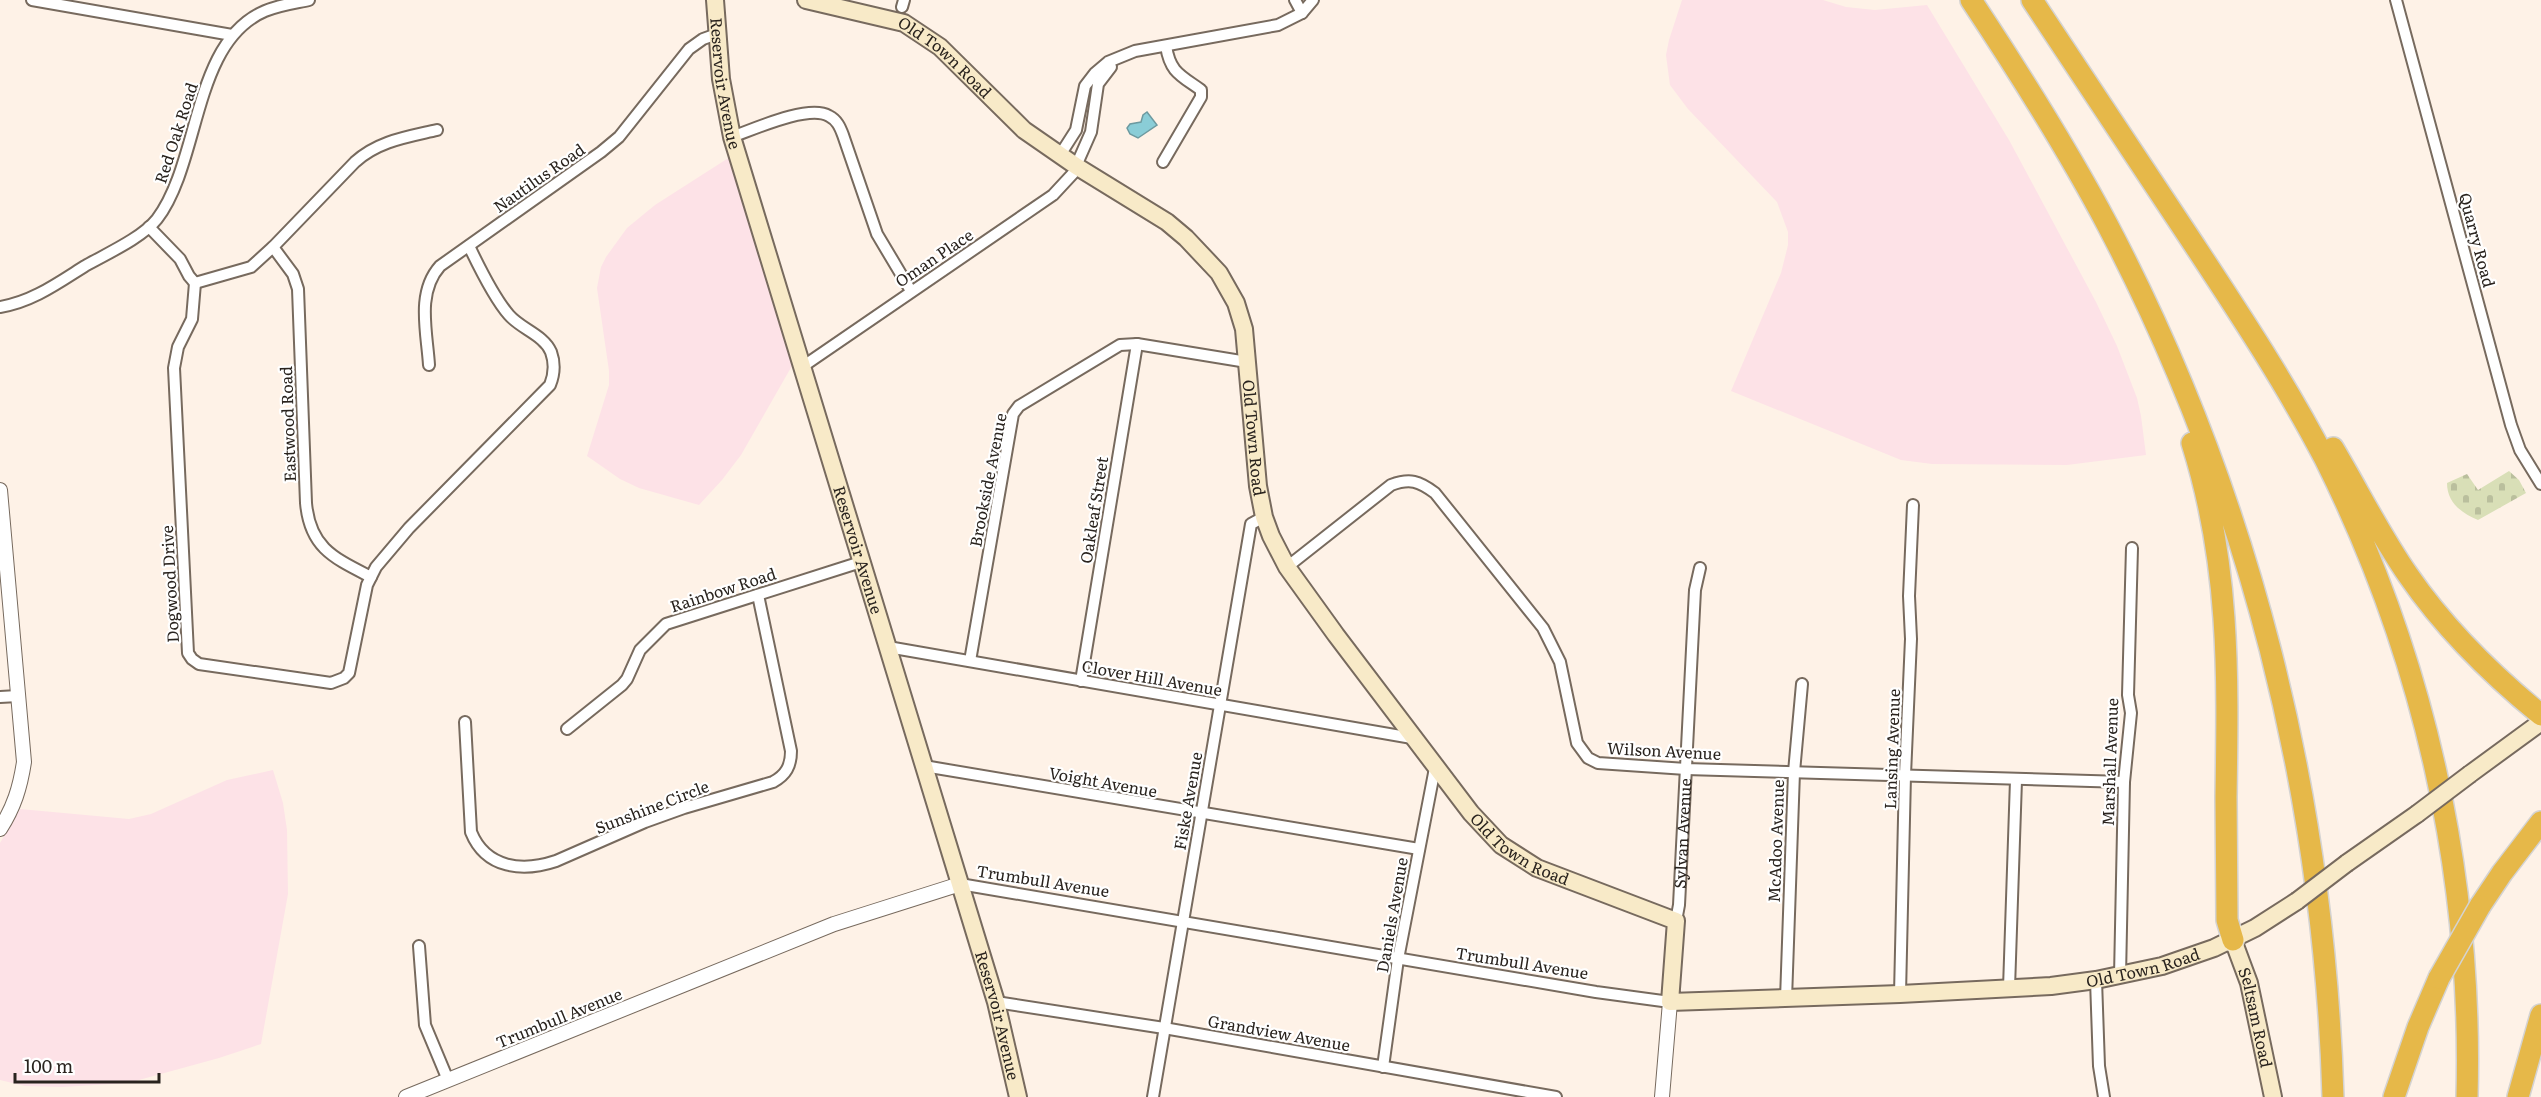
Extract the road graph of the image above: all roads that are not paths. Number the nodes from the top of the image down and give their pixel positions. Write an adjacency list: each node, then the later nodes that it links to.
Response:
1 (32, 0): 12 (street)
2 (309, 0): 12 (street, Red Oak Road)
3 (715, 0): 11 (main road, Reservoir Avenue)
4 (806, 0): 17 (main road, Old Town Road)
5 (1295, 0): 10 (street)
6 (1313, 0): 10 (street)
7 (1971, 0): 21 (highway)
8 (2032, 0): 25 (highway)
9 (2396, 0): 32 (street, Quarry Road)
10 (1302, 13): 13 (street)
11 (717, 34): 16 (main road, Reservoir Avenue); 22 (street, Nautilus Road)
12 (232, 35): 20 (street, Red Oak Road)
13 (1166, 46): 14 (street); 18 (street)
14 (1152, 48): 17 (street); 19 (street, Oman Place)
15 (436, 130): 23 (street)
16 (732, 137): 26 (street); 31 (main road, Reservoir Avenue)
17 (1060, 155): 19 (main road, Old Town Road)
18 (1163, 162)
19 (1077, 167): 26 (street, Oman Place); 29 (main road, Old Town Road)
20 (149, 227): 24 (street); 27 (street, Red Oak Road)
21 (2109, 227): 68 (highway); 89 (highway)
22 (469, 246): 30 (street, Nautilus Road); 40 (street, Dogwood Drive)
23 (273, 248): 24 (street); 40 (street, Eastwood Road)
24 (195, 283): 40 (street, Dogwood Drive)
25 (2223, 289): 49 (highway); 91 (highway)
26 (911, 291): 31 (street, Oman Place)
27 (0, 307)
28 (1137, 344): 29 (street, Brookside Avenue); 43 (street, Brookside Avenue); 44 (street, Oakleaf Street)
29 (1247, 362): 35 (main road, Old Town Road)
30 (429, 365)
31 (802, 367): 37 (main road, Reservoir Avenue)
32 (2541, 484)
33 (0, 490): 46 (street)
34 (1913, 505): 58 (street, Lansing Avenue)
35 (1264, 517): 38 (main road, Old Town Road); 48 (street, Fiske Avenue)
36 (2133, 548): 60 (street, Marshall Avenue)
37 (861, 562): 41 (street, Rainbow Road); 42 (main road, Reservoir Avenue)
38 (1287, 567): 53 (main road, Old Town Road); 56 (street, Wilson Avenue)
39 (1700, 568): 56 (street, Sylvan Avenue)
40 (371, 577)
41 (758, 595): 50 (street, Sunshine Circle); 52 (street, Rainbow Road)
42 (888, 647): 43 (street, Clover Hill Avenue); 54 (main road, Reservoir Avenue)
43 (970, 661): 44 (street, Clover Hill Avenue)
44 (1081, 681): 48 (street, Clover Hill Avenue)
45 (1802, 684): 57 (street, McAdoo Avenue)
46 (18, 696): 47 (street); 63 (street)
47 (0, 697)
48 (1221, 704): 53 (street, Clover Hill Avenue); 61 (street, Fiske Avenue)
49 (2541, 715)
50 (465, 722)
51 (2541, 722): 68 (main road, Old Town Road, bridge)
52 (567, 729)
53 (1412, 738): 55 (main road, Old Town Road)
54 (924, 766): 61 (street, Voight Avenue); 65 (main road, Reservoir Avenue)
55 (1435, 768): 64 (street, Daniels Avenue); 67 (main road, Old Town Road)
56 (1686, 769): 57 (street, Wilson Avenue); 67 (street, Sylvan Avenue)
57 (1794, 772): 58 (street, Wilson Avenue); 75 (street, McAdoo Avenue)
58 (1905, 775): 59 (street, Wilson Avenue); 74 (street, Lansing Avenue)
59 (2016, 780): 60 (street, Wilson Avenue); 73 (street)
60 (2124, 782): 71 (street, Marshall Avenue)
61 (1200, 814): 64 (street, Voight Avenue); 66 (street, Fiske Avenue)
62 (2541, 822): 90 (highway, bridge)
63 (0, 829)
64 (1419, 849): 70 (street, Daniels Avenue)
65 (960, 884): 66 (street, Trumbull Avenue); 76 (main road, Reservoir Avenue); 81 (street, Trumbull Avenue)
66 (1184, 921): 70 (street, Trumbull Avenue); 79 (street, Fiske Avenue)
67 (1676, 921): 77 (main road, Sylvan Avenue)
68 (2233, 940): 71 (main road, Old Town Road); 88 (main road, Seltsam Road)
69 (419, 946): 81 (street)
70 (1398, 959): 77 (street, Trumbull Avenue); 80 (street, Daniels Avenue)
71 (2120, 976): 72 (main road, Old Town Road)
72 (2096, 981): 73 (main road, Old Town Road); 87 (street)
73 (2009, 988): 74 (main road, Old Town Road)
74 (1900, 994): 75 (main road, Old Town Road)
75 (1786, 999): 77 (main road, Old Town Road)
76 (996, 1002): 79 (street, Grandview Avenue); 83 (main road, Reservoir Avenue)
77 (1670, 1002): 86 (street, Sylvan Avenue)
78 (2541, 1015): 92 (highway)
79 (1164, 1028): 80 (street, Grandview Avenue); 84 (street, Fiske Avenue)
80 (1383, 1067): 85 (street, Grandview Avenue)
81 (447, 1080): 82 (street, Trumbull Avenue)
82 (406, 1097)
83 (1018, 1097)
84 (1153, 1097)
85 (1556, 1097)
86 (1662, 1097)
87 (2104, 1097)
88 (2273, 1097)
89 (2333, 1097)
90 (2394, 1097)
91 (2467, 1097)
92 (2518, 1097)

